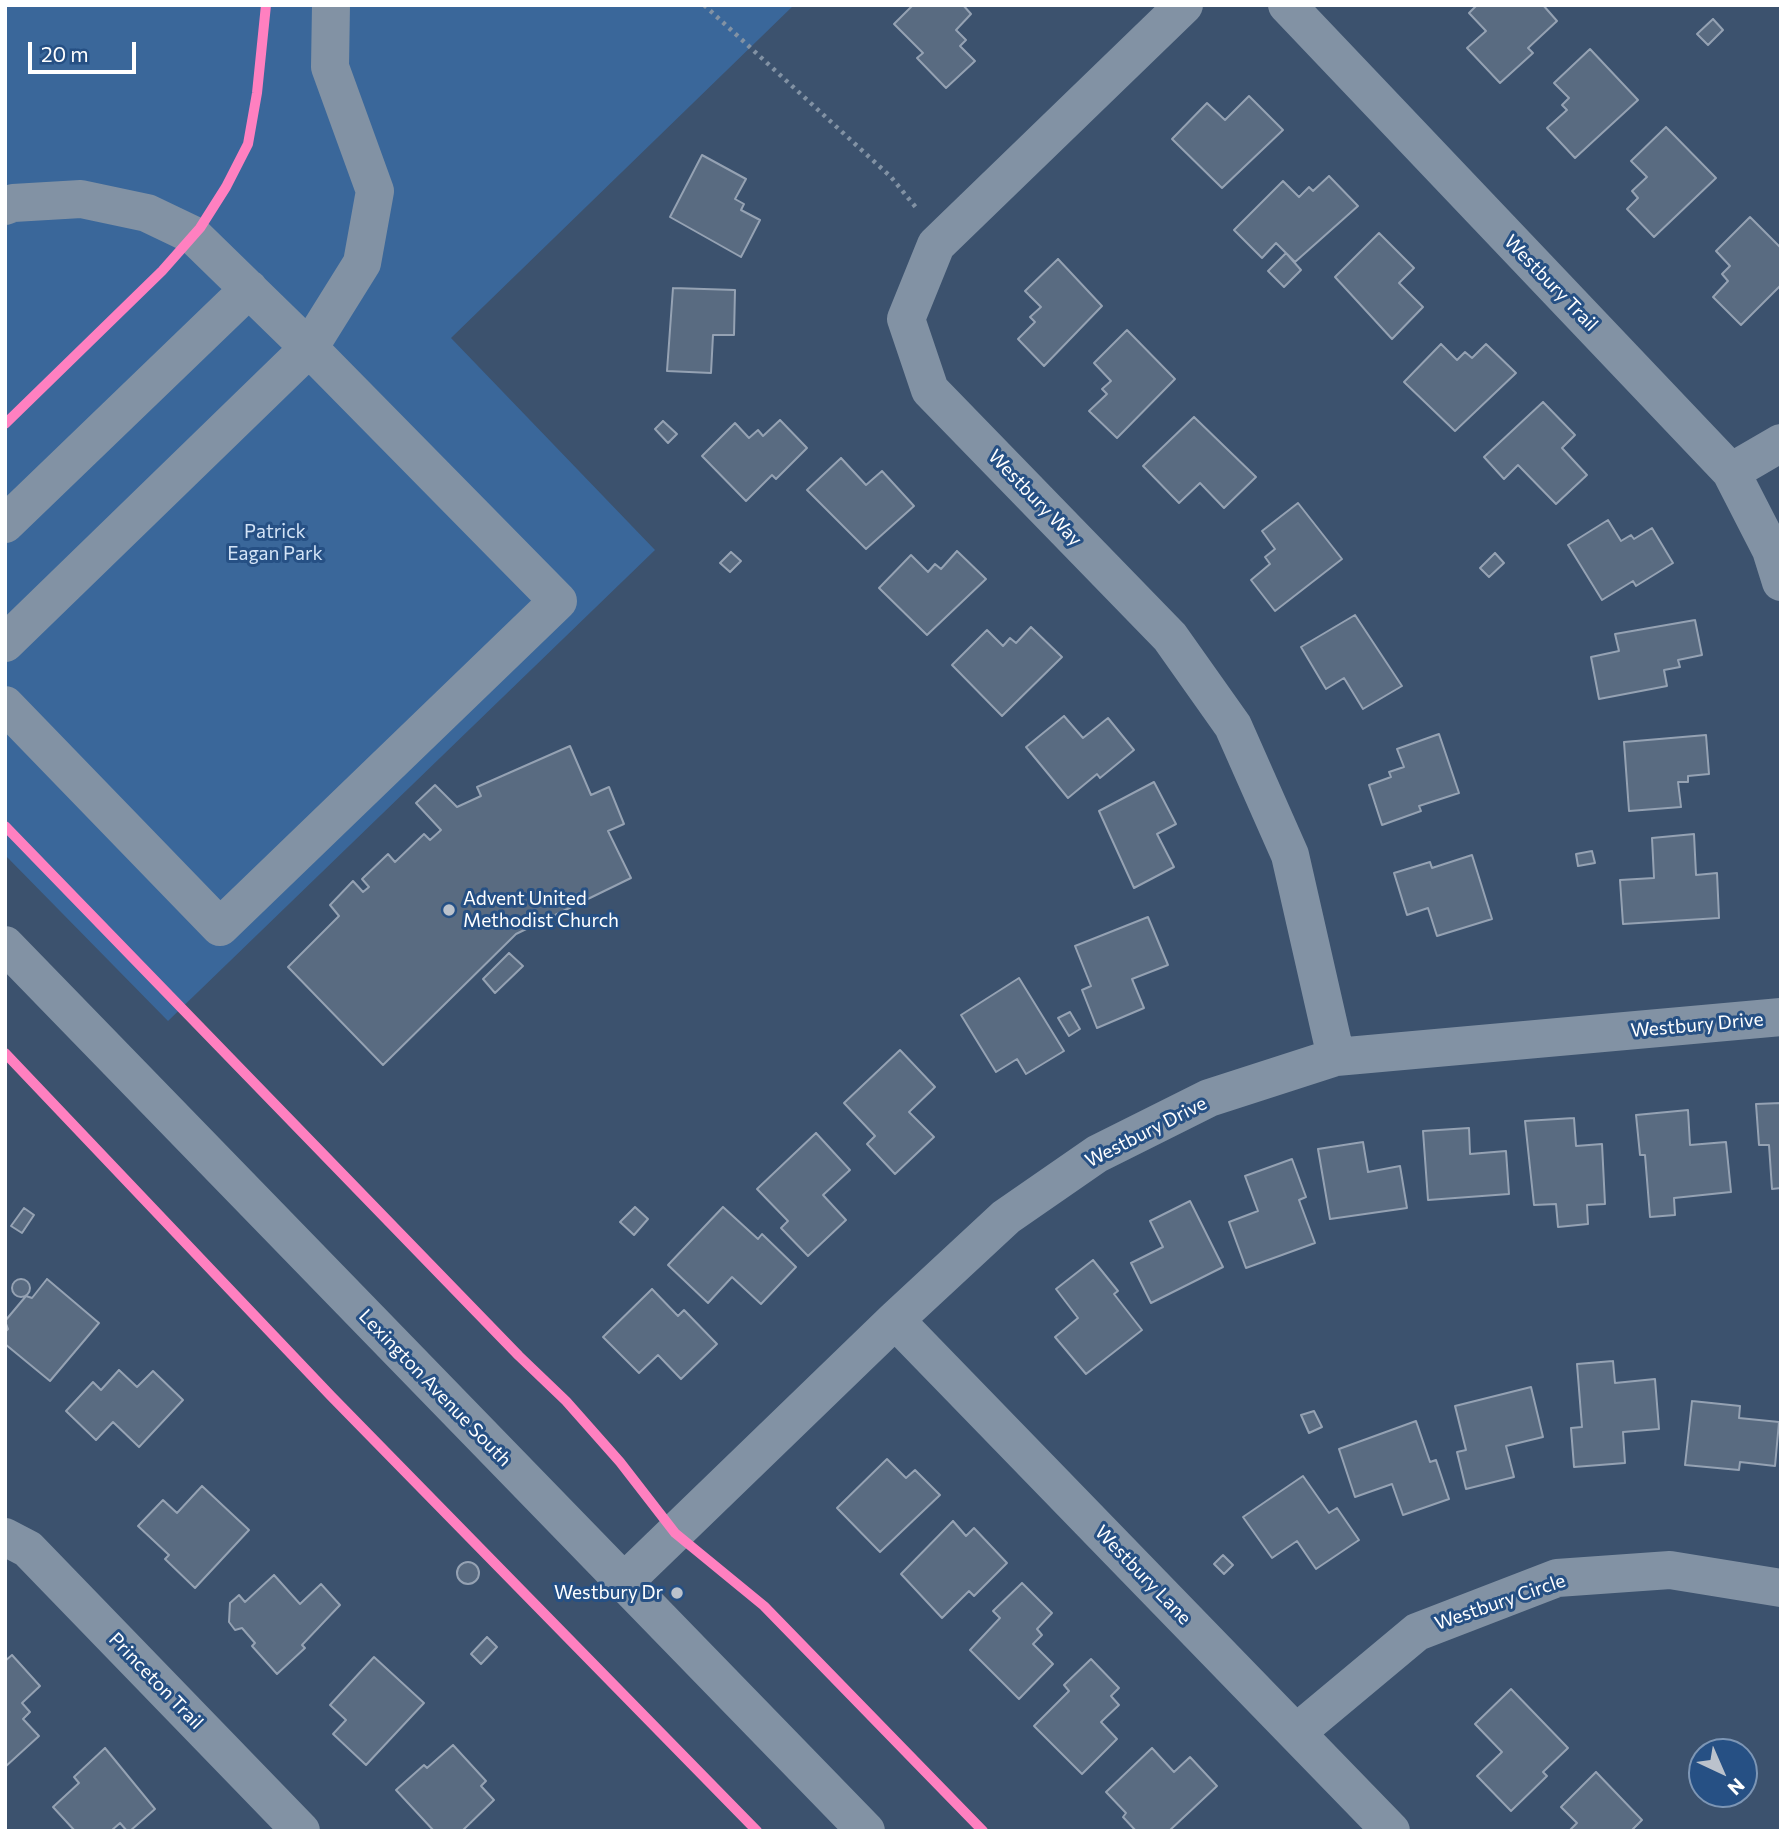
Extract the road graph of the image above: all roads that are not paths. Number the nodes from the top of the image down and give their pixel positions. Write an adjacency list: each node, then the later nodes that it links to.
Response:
1 (331, 5): 6 (street)
2 (1184, 5): 15 (street, Westbury Way)
3 (1287, 5): 8 (street, Westbury Trail)
4 (5, 206): 5 (street)
5 (249, 289): 6 (street); 9 (street)
6 (309, 348): 11 (street); 12 (street)
7 (1781, 443): 8 (street)
8 (1731, 472): 10 (street, Westbury Trail)
9 (5, 524)
10 (1781, 582)
11 (5, 643)
12 (5, 705)
13 (5, 945): 18 (street, Lexington Avenue South)
14 (1781, 1017): 15 (street, Westbury Drive)
15 (1336, 1057): 16 (street, Westbury Drive)
16 (895, 1320): 18 (street, Westbury Drive); 20 (street, Westbury Lane)
17 (5, 1537): 21 (street, Princeton Trail)
18 (625, 1582): 22 (street, Lexington Avenue South)
19 (1781, 1588): 20 (street, Westbury Circle)
20 (1296, 1733): 23 (street, Westbury Lane)
21 (301, 1831)
22 (866, 1831)
23 (1391, 1831)

